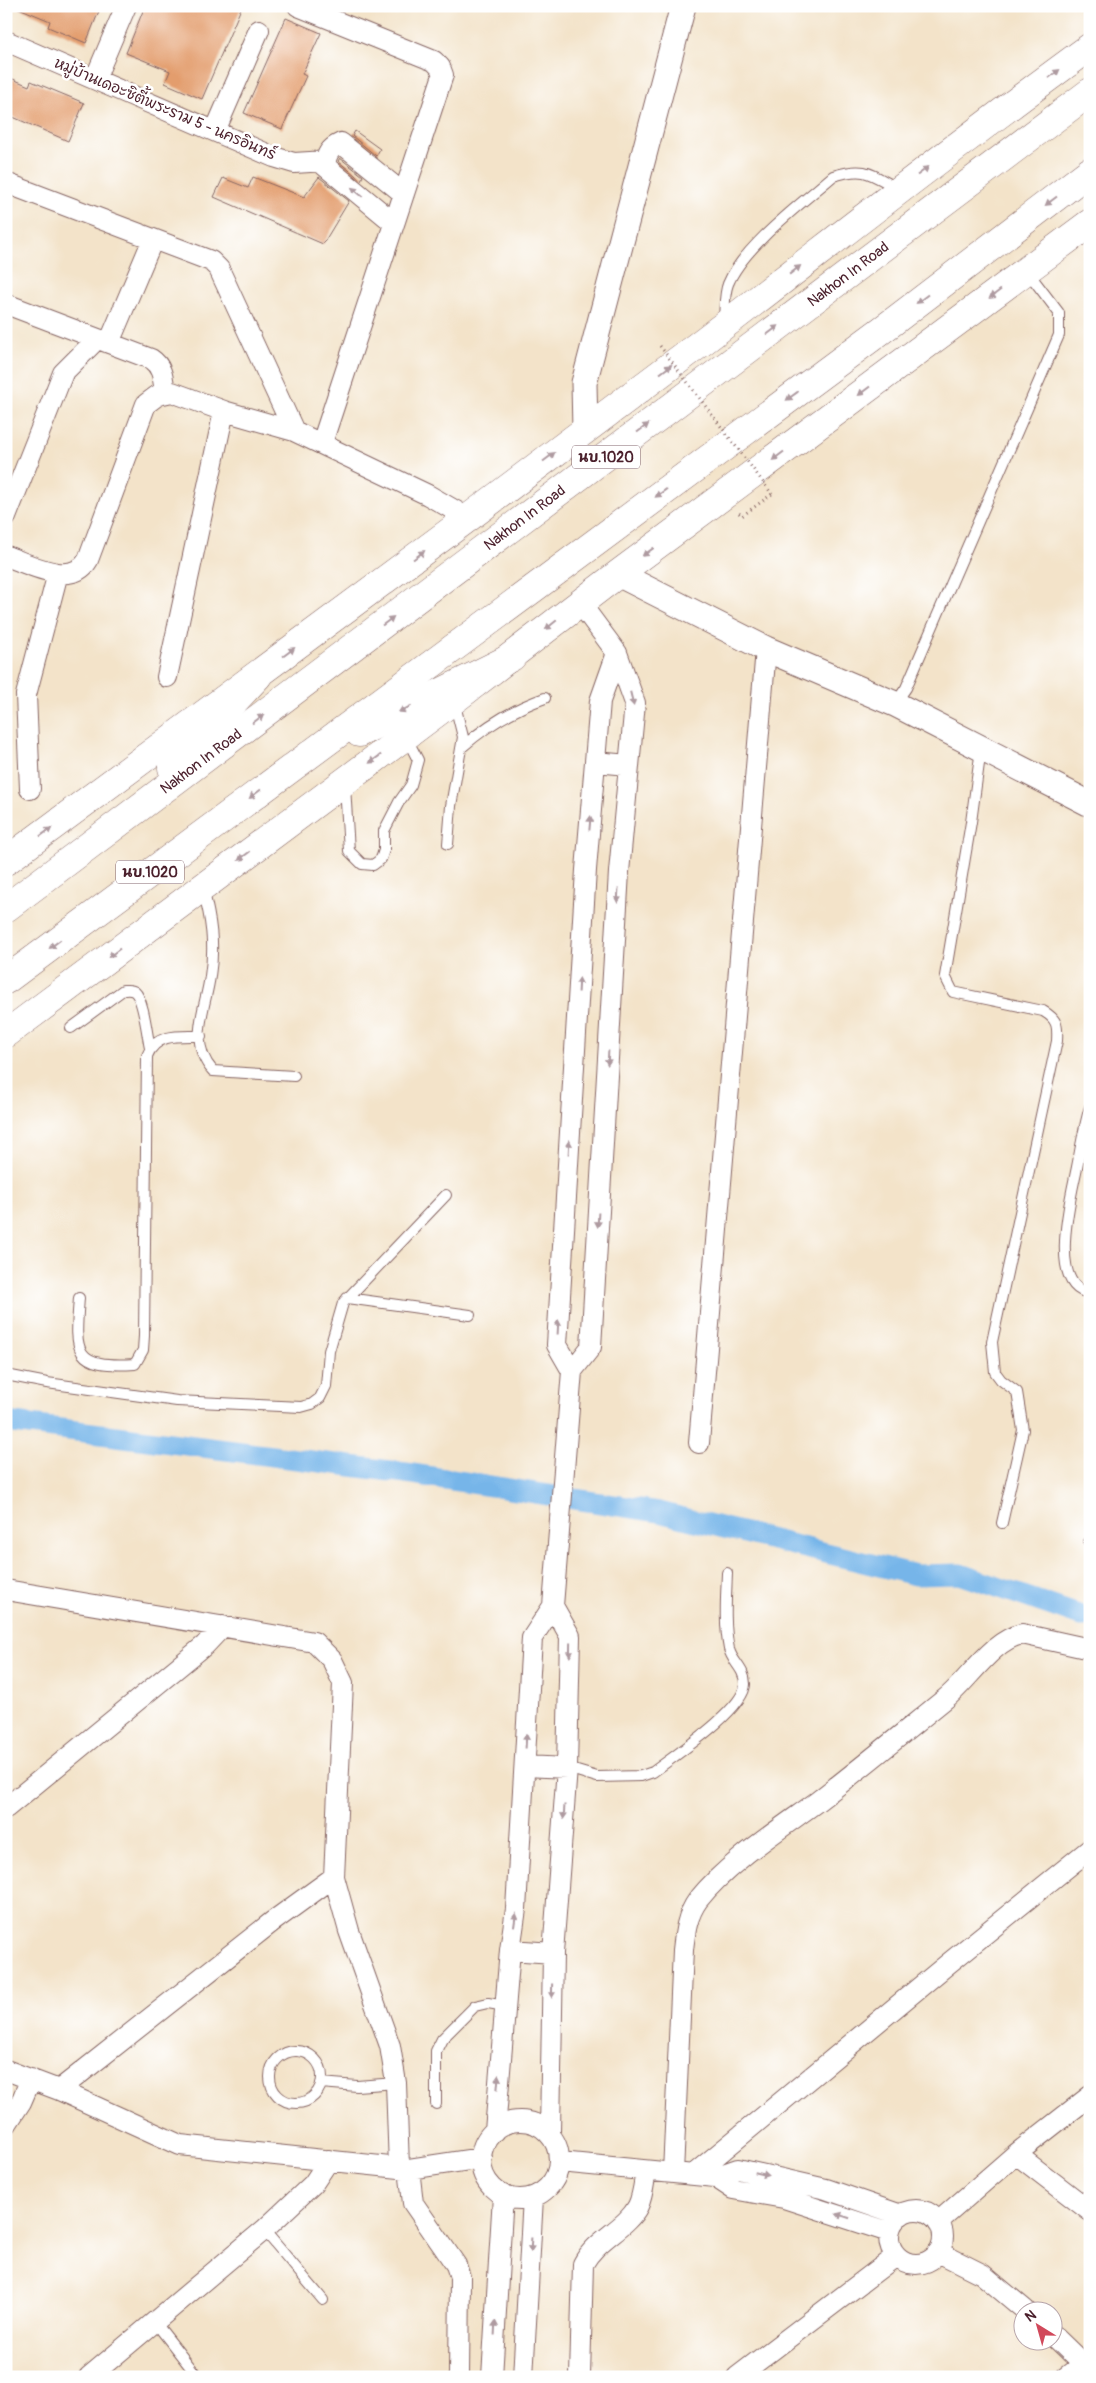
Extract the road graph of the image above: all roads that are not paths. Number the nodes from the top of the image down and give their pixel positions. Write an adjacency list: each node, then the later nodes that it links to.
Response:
1 (126, 6): 7 (street)
2 (298, 6): 14 (street)
3 (682, 6): 24 (street)
4 (259, 30): 9 (street)
5 (6, 41): 7 (street, หมู่บ้านเดอะซิตี้พระราม 5 - นครอินทร์)
6 (1090, 47): 13 (main road, นบ.1020, one-way to 6)
7 (95, 79): 9 (street, หมู่บ้านเดอะซิตี้พระราม 5 - นครอินทร์)
8 (1090, 92): 50 (main road, Nakhon In Road / นบ.1020, one-way to 8)
9 (215, 131): 10 (street, หมู่บ้านเดอะซิตี้พระราม 5 - นครอินทร์)
10 (326, 161): 14 (street); 15 (street, one-way to 10)
11 (1090, 171): 45 (main road, นบ.1020, one-way to 45)
12 (6, 183): 17 (street)
13 (899, 189): 20 (main road, นบ.1020, one-way to 13); 20 (lane)
14 (404, 194): 15 (street)
15 (394, 223): 26 (street)
16 (1088, 228): 18 (main road, นบ.1020)
17 (153, 239): 21 (street); 25 (street)
18 (1027, 270): 31 (main road, นบ.1020, one-way to 31); 40 (lane)
19 (6, 304): 21 (street)
20 (724, 325): 24 (main road, นบ.1020, one-way to 20)
21 (103, 341): 22 (street); 27 (street)
22 (165, 393): 23 (street); 30 (street)
23 (224, 411): 25 (street); 37 (street)
24 (585, 430): 28 (main road, นบ.1020, one-way to 24)
25 (294, 431): 26 (street)
26 (322, 443): 28 (street)
27 (6, 517)
28 (468, 518): 36 (main road, นบ.1020, one-way to 28)
29 (6, 556): 30 (street)
30 (58, 573): 48 (street)
31 (618, 574): 32 (main road, นบ.1020); 33 (street)
32 (580, 603): 34 (street); 35 (main road, นบ.1020, one-way to 35)
33 (766, 649): 40 (street); 73 (street)
34 (616, 653): 44 (street); 46 (street, one-way to 46)
35 (512, 657): 39 (main road, นบ.1020); 45 (main road, one-way to 45)
36 (258, 676): 50 (main road); 52 (main road, นบ.1020, one-way to 36)
37 (167, 677)
38 (545, 698): 42 (lane)
39 (454, 700): 41 (main road, นบ.1020); 42 (lane)
40 (895, 704): 43 (street)
41 (406, 736): 47 (main road, นบ.1020, one-way to 47); 47 (lane)
42 (461, 748): 51 (lane)
43 (981, 749): 49 (street); 74 (lane)
44 (595, 762): 46 (street); 53 (street, one-way to 44)
45 (294, 765): 57 (main road, นบ.1020, one-way to 57)
46 (629, 765): 54 (street)
47 (344, 782): 55 (main road, นบ.1020, one-way to 55)
48 (30, 789)
49 (1090, 804)
50 (122, 822): 56 (main road, Nakhon In Road / นบ.1020)
51 (448, 844)
52 (6, 861)
53 (586, 870): 54 (street); 64 (street, one-way to 53)
54 (619, 872): 65 (street, one-way to 65)
55 (202, 887): 59 (main road, นบ.1020, one-way to 59); 60 (lane)
56 (6, 908)
57 (6, 980)
58 (72, 1028): 61 (lane)
59 (6, 1034)
60 (201, 1036): 61 (lane); 62 (lane)
61 (150, 1048): 68 (lane)
62 (294, 1076)
63 (1090, 1107): 67 (lane)
64 (567, 1173): 65 (street); 71 (street, one-way to 64)
65 (601, 1175): 71 (street, one-way to 71)
66 (446, 1195): 69 (lane)
67 (1090, 1292)
68 (79, 1298)
69 (348, 1298): 70 (lane); 72 (lane)
70 (470, 1315)
71 (572, 1371): 77 (street)
72 (6, 1375)
73 (699, 1443)
74 (1002, 1523)
75 (728, 1573): 81 (lane)
76 (6, 1590): 78 (street)
77 (553, 1606): 80 (street, one-way to 77); 81 (street, one-way to 81)
78 (223, 1626): 82 (street); 84 (street)
79 (1090, 1649): 104 (street)
80 (525, 1766): 81 (street); 85 (street, one-way to 80)
81 (567, 1768): 86 (street, one-way to 86)
82 (6, 1808)
83 (1090, 1849): 105 (street)
84 (334, 1877): 91 (street); 92 (street)
85 (510, 1950): 86 (street); 87 (street)
86 (553, 1953): 97 (street, one-way to 97)
87 (505, 2006): 94 (lane); 96 (street, one-way to 87)
88 (6, 2070): 89 (street)
89 (31, 2079): 92 (street); 95 (street)
90 (321, 2083): 90 (lane); 91 (lane)
91 (396, 2083): 102 (street)
92 (59, 2090): 100 (street)
93 (1090, 2096): 98 (street)
94 (436, 2104)
95 (6, 2125)
96 (494, 2131): 97 (street); 99 (street)
97 (550, 2134): 101 (street)
98 (1016, 2154): 109 (street); 111 (street)
99 (482, 2158): 102 (street); 107 (street)
100 (329, 2160): 102 (street); 112 (street)
101 (560, 2162): 103 (street); 108 (street)
102 (404, 2168): 123 (street)
103 (646, 2171): 104 (street); 126 (street)
104 (673, 2173): 105 (street)
105 (693, 2175): 106 (street)
106 (715, 2177): 110 (street, one-way to 110); 113 (street, one-way to 106)
107 (504, 2195): 108 (street); 124 (street, one-way to 107)
108 (533, 2197): 125 (street, one-way to 125)
109 (1090, 2211)
110 (901, 2215): 111 (street); 113 (street)
111 (938, 2222): 114 (street)
112 (264, 2230): 116 (lane); 118 (street)
113 (889, 2232): 115 (street)
114 (938, 2252): 115 (street); 117 (street)
115 (896, 2256): 127 (street)
116 (323, 2300)
117 (1014, 2301)
118 (155, 2322): 121 (street); 122 (lane)
119 (1064, 2346): 120 (street)
120 (1087, 2368): 128 (street)
121 (89, 2377)
122 (198, 2377)
123 (459, 2377)
124 (492, 2377)
125 (523, 2377)
126 (580, 2377)
127 (737, 2377)
128 (1066, 2377)

